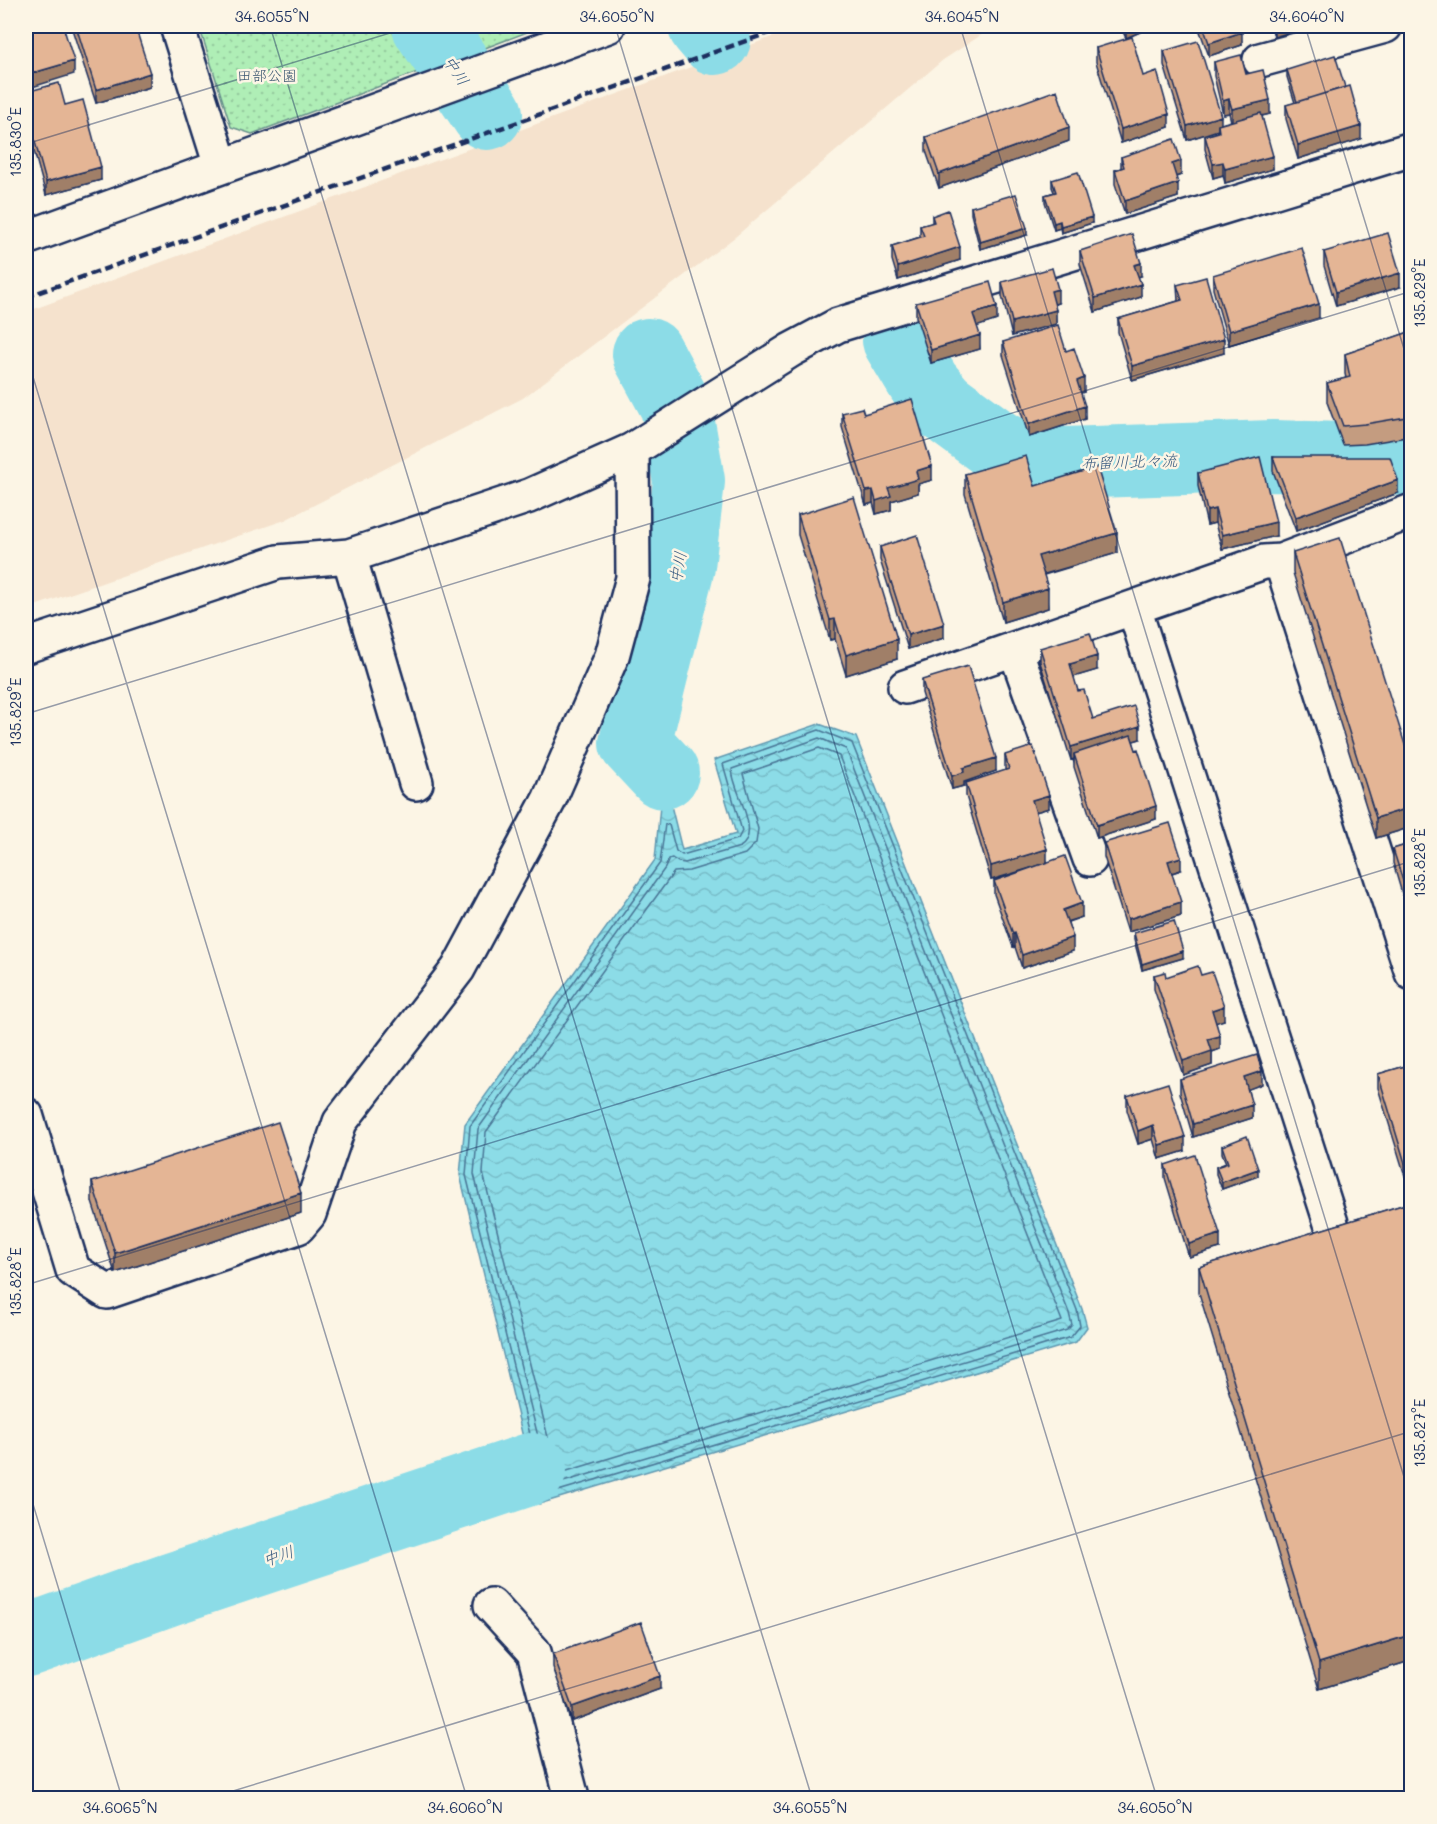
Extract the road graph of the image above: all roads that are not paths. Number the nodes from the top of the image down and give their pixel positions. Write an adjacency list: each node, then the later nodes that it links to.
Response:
1 (177, 26): 6 (street)
2 (608, 26): 6 (street)
3 (1385, 26): 4 (street)
4 (1260, 60)
5 (1412, 148): 8 (street)
6 (221, 166): 7 (street)
7 (26, 238)
8 (632, 450): 10 (street); 19 (street)
9 (1412, 511): 11 (street)
10 (349, 556): 13 (street); 16 (street)
11 (1281, 561): 12 (street); 18 (street)
12 (1134, 608): 14 (street); 20 (street)
13 (26, 646)
14 (1015, 649): 15 (street); 17 (street)
15 (905, 687)
16 (416, 783)
17 (1090, 859)
18 (1412, 973)
19 (26, 1114)
20 (1331, 1223)
21 (491, 1605): 22 (street)
22 (572, 1798)

